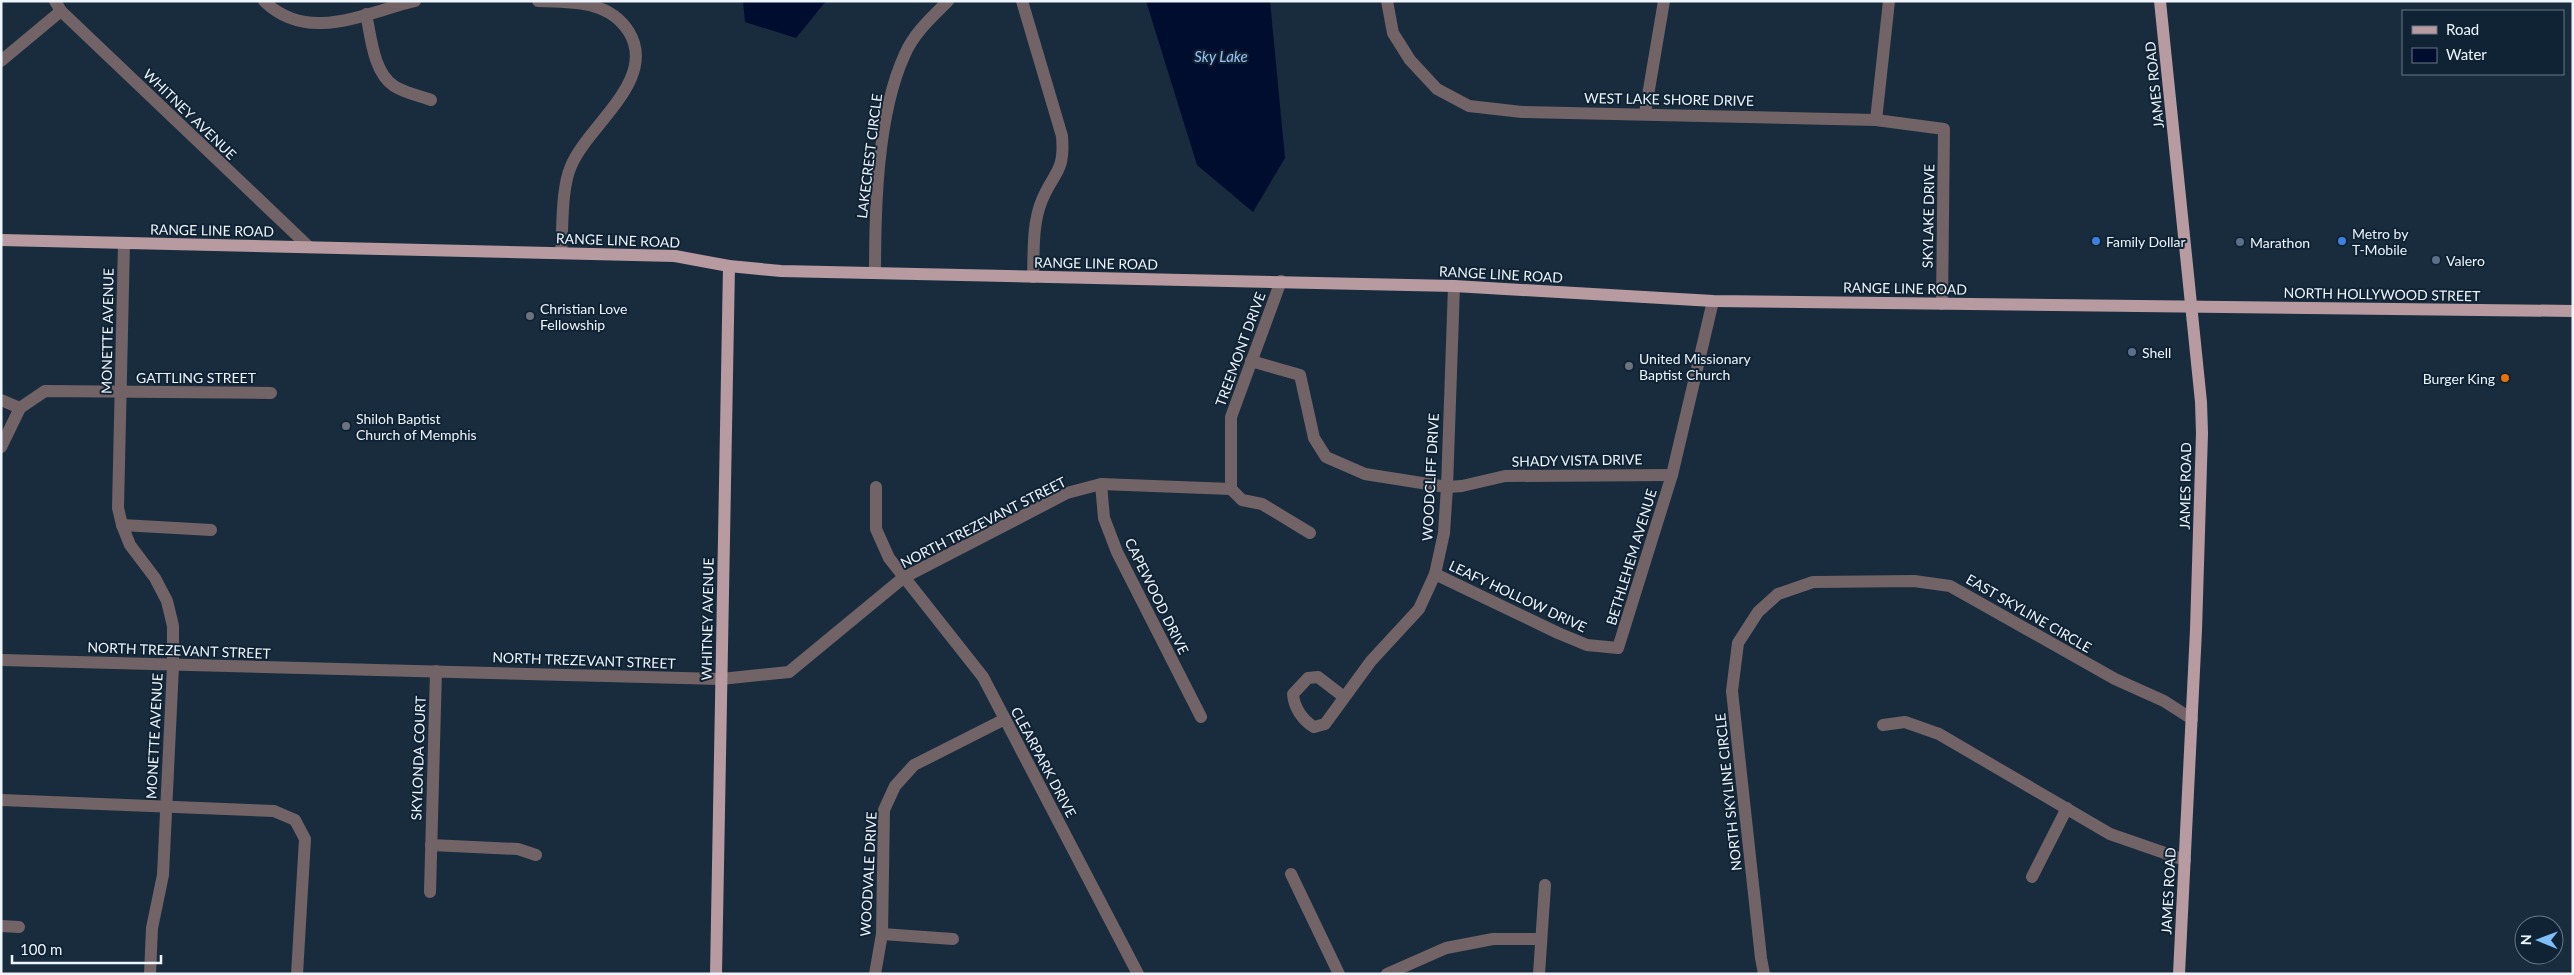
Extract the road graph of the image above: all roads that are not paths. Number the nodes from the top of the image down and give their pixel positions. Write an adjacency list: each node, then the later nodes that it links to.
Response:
1 (264, 1): 11 (street)
2 (415, 1): 11 (street)
3 (538, 1): 20 (street)
4 (948, 1): 22 (street, LAKECREST CIRCLE)
5 (1022, 1): 23 (street)
6 (1387, 1): 14 (street, WEST LAKE SHORE DRIVE)
7 (1664, 1): 14 (street)
8 (1889, 1): 15 (street)
9 (2160, 1): 28 (main road, JAMES ROAD)
10 (58, 6): 12 (street); 19 (street, WHITNEY AVENUE)
11 (366, 14): 13 (street)
12 (1, 61)
13 (432, 100)
14 (1645, 113): 15 (street, WEST LAKE SHORE DRIVE)
15 (1876, 120): 16 (street, WEST LAKE SHORE DRIVE)
16 (1944, 129): 27 (street, SKYLAKE DRIVE)
17 (1, 240): 18 (main road, RANGE LINE ROAD)
18 (124, 243): 19 (main road, RANGE LINE ROAD); 31 (street, MONETTE AVENUE)
19 (308, 246): 20 (main road, RANGE LINE ROAD)
20 (561, 252): 21 (main road, RANGE LINE ROAD)
21 (729, 266): 22 (main road, RANGE LINE ROAD); 51 (main road, WHITNEY AVENUE)
22 (875, 274): 23 (main road, RANGE LINE ROAD)
23 (1033, 277): 24 (main road, RANGE LINE ROAD)
24 (1281, 281): 25 (main road, RANGE LINE ROAD); 30 (street, TREEMONT DRIVE)
25 (1454, 286): 26 (main road, RANGE LINE ROAD); 39 (street, WOODCLIFF DRIVE)
26 (1714, 301): 27 (main road, RANGE LINE ROAD); 36 (street, BETHLEHEM AVENUE)
27 (1942, 304): 28 (main road, RANGE LINE ROAD)
28 (2191, 307): 29 (main road, NORTH HOLLYWOOD STREET); 55 (main road, JAMES ROAD)
29 (2573, 311)
30 (1251, 361): 39 (street, SHADY VISTA DRIVE); 40 (street, TREEMONT DRIVE)
31 (121, 392): 32 (street, GATTLING STREET); 34 (street, GATTLING STREET); 41 (street, MONETTE AVENUE)
32 (271, 392)
33 (1, 400): 34 (street)
34 (20, 408): 35 (street)
35 (1, 447)
36 (1672, 475): 39 (street, SHADY VISTA DRIVE); 47 (street, BETHLEHEM AVENUE)
37 (1101, 484): 40 (street, NORTH TREZEVANT STREET); 45 (street, NORTH TREZEVANT STREET); 53 (street, CAPEWOOD DRIVE)
38 (876, 486): 45 (street, CLEARPARK DRIVE)
39 (1447, 487): 44 (street, WOODCLIFF DRIVE)
40 (1230, 489): 43 (street)
41 (122, 526): 42 (street); 49 (street, MONETTE AVENUE)
42 (211, 530)
43 (1310, 533)
44 (1435, 574): 47 (street, LEAFY HOLLOW DRIVE); 52 (street, WOODCLIFF DRIVE)
45 (903, 578): 51 (street, NORTH TREZEVANT STREET); 54 (street, CLEARPARK DRIVE)
46 (1758, 612): 55 (street, EAST SKYLINE CIRCLE); 80 (street, NORTH SKYLINE CIRCLE)
47 (1618, 648)
48 (1, 660): 49 (street, NORTH TREZEVANT STREET)
49 (173, 666): 50 (street, NORTH TREZEVANT STREET); 58 (street, MONETTE AVENUE)
50 (436, 671): 51 (street, NORTH TREZEVANT STREET); 60 (street, SKYLONDA COURT)
51 (721, 679): 74 (main road, WHITNEY AVENUE)
52 (1344, 697)
53 (1201, 716)
54 (1005, 718): 69 (street, WOODVALE DRIVE); 76 (street, CLEARPARK DRIVE)
55 (2192, 719): 62 (main road, JAMES ROAD)
56 (1883, 725): 59 (street)
57 (1, 800): 58 (street)
58 (166, 807): 72 (street, MONETTE AVENUE); 73 (street)
59 (2067, 808): 62 (street); 64 (street)
60 (431, 845): 61 (street); 66 (street, SKYLONDA COURT)
61 (536, 856)
62 (2185, 860): 81 (main road, JAMES ROAD)
63 (1291, 874): 77 (street)
64 (2032, 877)
65 (1544, 885): 70 (street)
66 (430, 892)
67 (1, 926): 68 (street)
68 (19, 927)
69 (882, 934): 71 (street); 75 (street, WOODVALE DRIVE)
70 (1541, 938): 78 (street); 79 (street)
71 (953, 939)
72 (150, 974)
73 (297, 974)
74 (716, 974)
75 (875, 974)
76 (1138, 974)
77 (1339, 974)
78 (1387, 974)
79 (1539, 974)
80 (1764, 974)
81 (2180, 974)

